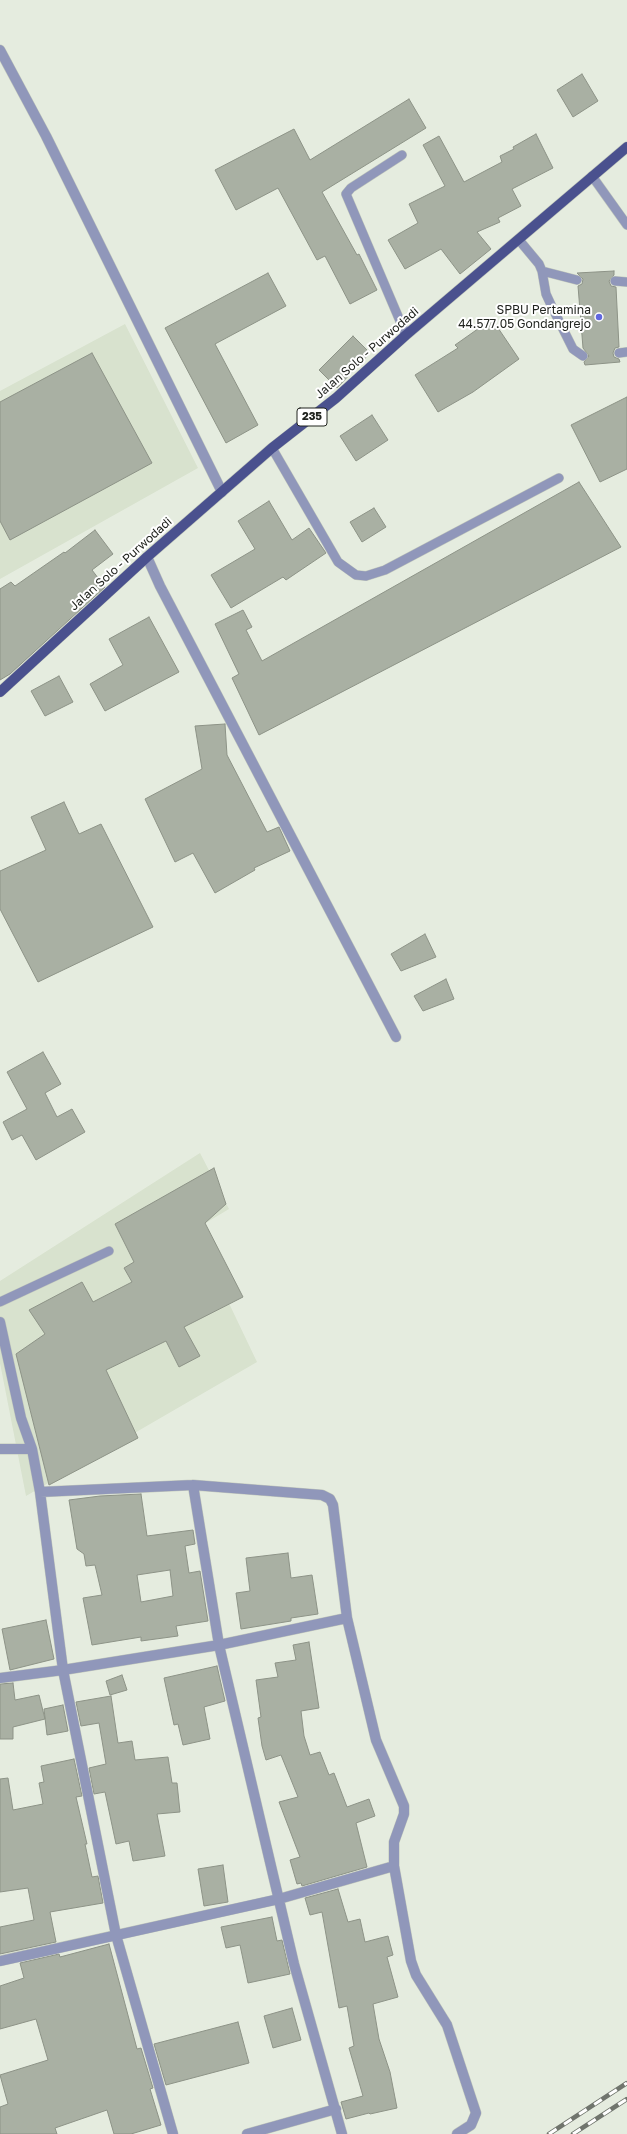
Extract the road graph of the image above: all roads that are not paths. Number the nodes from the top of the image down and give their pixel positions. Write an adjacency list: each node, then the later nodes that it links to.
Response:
1 (0, 50): 15 (street)
2 (627, 146): 4 (main road, Jalan Solo - Purwodadi / 235)
3 (402, 155): 11 (lane)
4 (592, 176): 5 (lane); 6 (main road, Jalan Solo - Purwodadi / 235)
5 (627, 225)
6 (519, 240): 7 (lane); 11 (main road, Jalan Solo - Purwodadi / 235)
7 (542, 271): 8 (lane); 12 (lane)
8 (577, 280)
9 (615, 281): 10 (lane)
10 (627, 282)
11 (406, 335): 13 (main road, Jalan Solo - Purwodadi / 235)
12 (583, 356)
13 (272, 448): 14 (lane); 15 (main road, Jalan Solo - Purwodadi / 235)
14 (559, 478)
15 (222, 492): 16 (main road, Jalan Solo - Purwodadi / 235)
16 (147, 557): 17 (main road, Jalan Solo - Purwodadi / 235); 18 (street)
17 (0, 692)
18 (396, 1037)
19 (108, 1251): 20 (lane)
20 (0, 1302)
21 (0, 1322): 23 (street)
22 (0, 1449): 23 (street)
23 (32, 1449): 25 (street)
24 (193, 1485): 25 (street); 26 (street); 27 (street)
25 (40, 1492): 28 (street)
26 (347, 1618): 27 (street); 30 (street)
27 (219, 1645): 28 (street); 31 (street)
28 (63, 1670): 29 (street); 32 (street)
29 (0, 1678)
30 (394, 1866): 31 (street); 38 (street)
31 (279, 1899): 32 (street); 34 (street)
32 (116, 1935): 33 (street); 35 (street)
33 (0, 1960)
34 (336, 2109): 36 (street); 37 (street)
35 (172, 2134)
36 (247, 2134)
37 (342, 2134)
38 (457, 2134)

